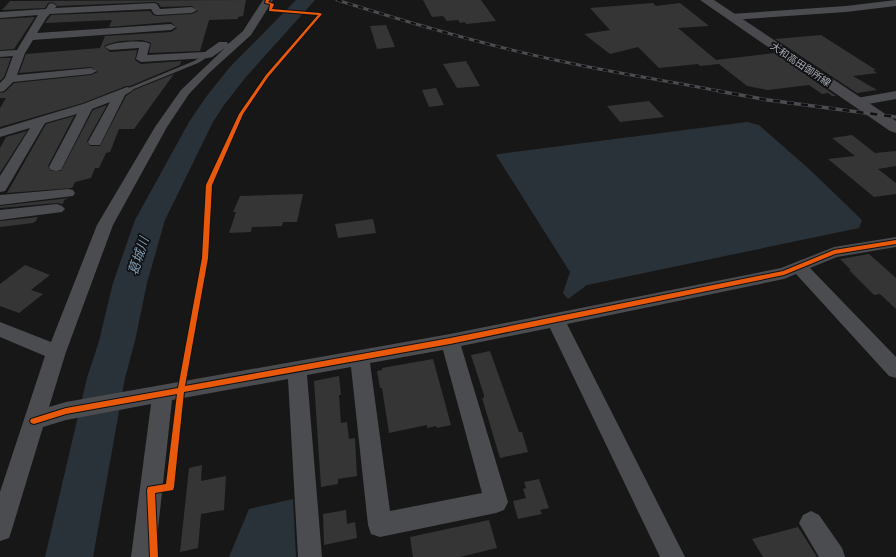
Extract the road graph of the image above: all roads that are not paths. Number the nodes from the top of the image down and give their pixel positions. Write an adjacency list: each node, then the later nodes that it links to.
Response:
1 (56, 0): 9 (street)
2 (268, 0): 16 (street)
3 (706, 0): 12 (main road, 大和高田御所線)
4 (154, 3): 6 (street); 8 (street)
5 (896, 3): 12 (street)
6 (105, 4): 9 (street)
7 (19, 5): 10 (street)
8 (192, 10)
9 (49, 11): 10 (street); 15 (street)
10 (12, 14): 11 (street)
11 (0, 15)
12 (731, 17): 27 (main road, 大和高田御所線)
13 (110, 23): 15 (street)
14 (170, 27): 17 (street)
15 (35, 28): 17 (street)
16 (247, 33): 21 (street); 44 (street)
17 (30, 37): 19 (street)
18 (110, 47): 21 (street)
19 (20, 53): 20 (street); 23 (street)
20 (0, 54)
21 (208, 55): 25 (lane)
22 (91, 71): 23 (street)
23 (10, 79): 24 (street)
24 (0, 90)
25 (123, 92): 28 (street); 32 (street)
26 (896, 95): 27 (street)
27 (857, 102): 30 (main road, 大和高田御所線)
28 (87, 107): 29 (street); 33 (street)
29 (41, 120): 31 (street); 34 (street)
30 (896, 128)
31 (0, 133)
32 (95, 142)
33 (56, 167)
34 (0, 188)
35 (68, 193): 36 (street)
36 (0, 200)
37 (57, 209): 38 (street)
38 (0, 215)
39 (896, 242): 40 (street)
40 (799, 267): 41 (street); 47 (street)
41 (555, 319): 43 (street); 54 (street)
42 (0, 329): 44 (street)
43 (450, 341): 45 (street); 45 (street)
44 (56, 352): 49 (street)
45 (360, 357): 46 (street)
46 (297, 369): 48 (street); 53 (street)
47 (896, 370)
48 (157, 396): 49 (street); 52 (street)
49 (34, 421): 51 (street)
50 (812, 523): 55 (street)
51 (0, 529)
52 (143, 557)
53 (310, 557)
54 (673, 557)
55 (833, 557)

